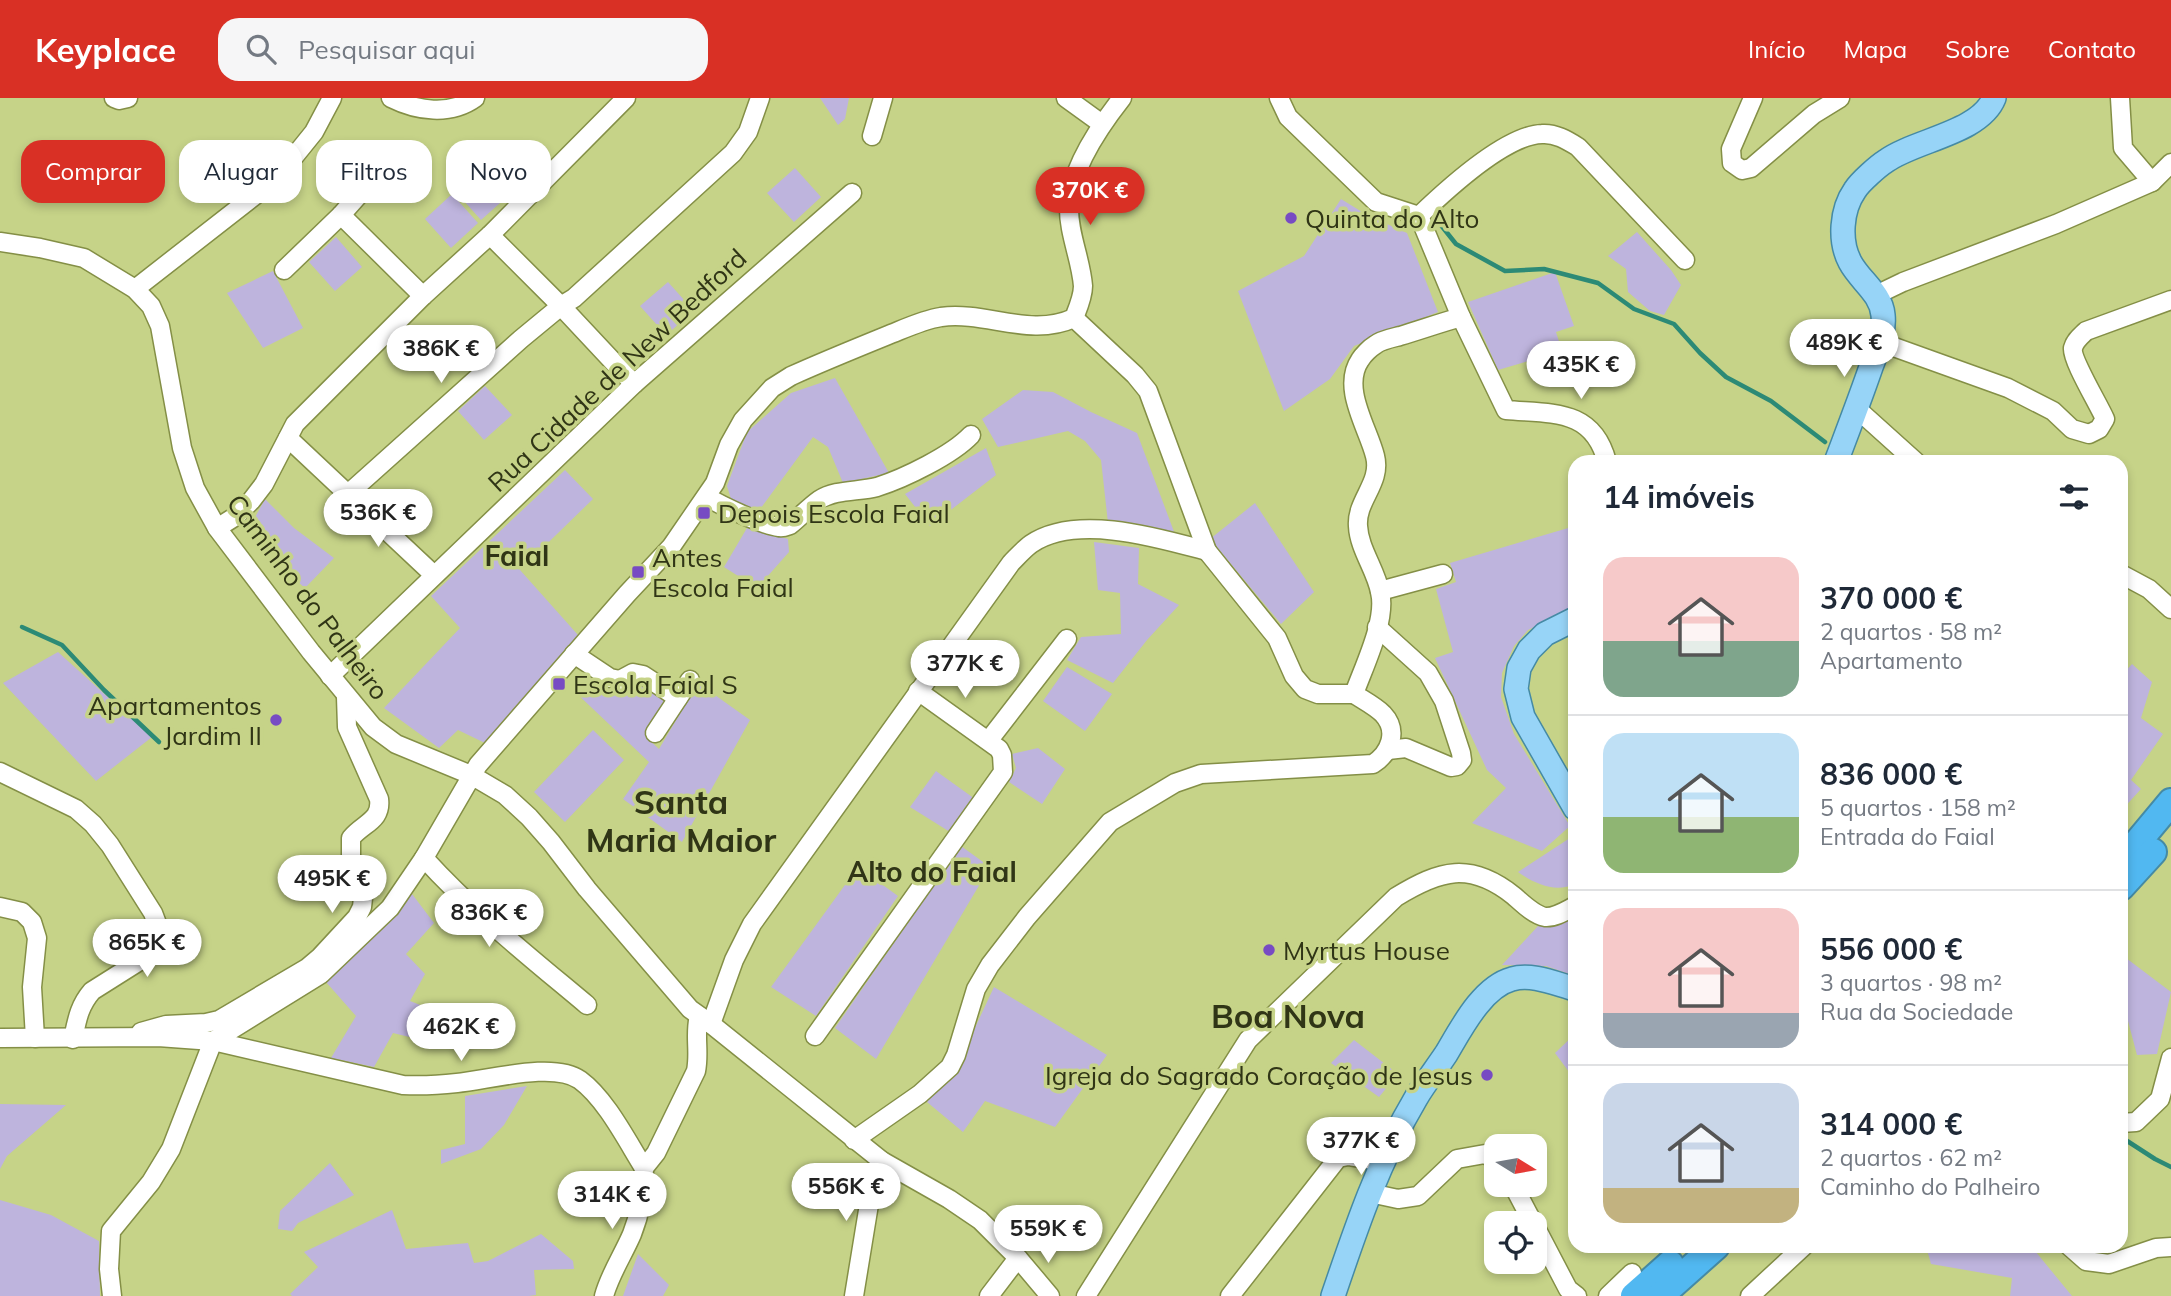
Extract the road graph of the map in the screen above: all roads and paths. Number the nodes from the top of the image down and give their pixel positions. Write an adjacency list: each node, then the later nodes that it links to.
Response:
1 (114, 98): 2 (street)
2 (128, 98)
3 (332, 98): 28 (street)
4 (391, 98): 5 (street)
5 (475, 98)
6 (626, 98): 24 (street)
7 (760, 98): 32 (street)
8 (883, 98): 17 (street)
9 (1066, 98): 16 (street)
10 (1122, 98): 16 (street)
11 (1279, 98): 23 (street)
12 (1752, 98): 13 (street)
13 (1840, 98)
14 (1994, 98): 29 (main road)
15 (2120, 98): 19 (street)
16 (1102, 124): 33 (street)
17 (872, 136)
18 (2171, 163): 19 (street)
19 (2152, 182): 29 (street)
20 (852, 193): 36 (street, Rua Cidade de New Bedford)
21 (352, 203): 22 (street)
22 (341, 215): 27 (street); 30 (street)
23 (1419, 216): 26 (street); 34 (street)
24 (490, 235): 30 (street); 32 (street)
25 (0, 242): 28 (street, Caminho do Palheiro)
26 (1685, 260)
27 (284, 270)
28 (135, 289): 45 (street, Caminho do Palheiro)
29 (1876, 295): 35 (main road)
30 (423, 296): 39 (street)
31 (2171, 300): 35 (street)
32 (561, 306): 36 (street); 43 (street)
33 (1074, 317): 44 (street); 46 (street)
34 (1461, 317): 40 (street); 50 (street)
35 (1880, 342): 37 (main road)
36 (634, 384): 48 (street, Rua Cidade de New Bedford)
37 (1856, 408): 41 (main road); 42 (street)
38 (971, 435): 44 (street)
39 (288, 438): 43 (street); 45 (street)
40 (1605, 455)
41 (1839, 455)
42 (1908, 455)
43 (348, 494): 48 (street)
44 (707, 497): 55 (street)
45 (217, 528): 56 (street, Caminho do Palheiro)
46 (1207, 551): 58 (street); 59 (street)
47 (1443, 574): 50 (street)
48 (434, 575): 56 (street, Rua Cidade de New Bedford)
49 (2128, 578): 51 (street)
50 (1380, 592): 53 (street)
51 (2171, 609)
52 (1568, 622): 67 (main road)
53 (1377, 627): 59 (street); 64 (street)
54 (1067, 639): 63 (street)
55 (574, 654): 61 (street); 66 (street)
56 (330, 676): 60 (street, Caminho do Palheiro)
57 (690, 680): 61 (street)
58 (918, 691): 63 (street); 77 (street)
59 (1354, 694): 64 (street)
60 (346, 697): 66 (street, Caminho do Palheiro); 82 (street)
61 (678, 698): 62 (street)
62 (655, 733)
63 (989, 740): 78 (street)
64 (1388, 750): 86 (street)
65 (0, 772): 81 (street)
66 (471, 775): 71 (street); 77 (street, Caminho do Palheiro)
67 (1568, 796)
68 (2171, 802): 70 (highway)
69 (2171, 830): 72 (highway)
70 (2128, 854)
71 (424, 858): 76 (street); 83 (street)
72 (2128, 879)
73 (0, 907): 80 (street)
74 (1568, 909): 105 (street)
75 (1568, 987): 89 (main road)
76 (587, 1005)
77 (705, 1020): 86 (street, Caminho do Palheiro); 90 (street)
78 (816, 1036)
79 (0, 1038): 80 (street)
80 (35, 1038): 81 (street)
81 (73, 1038): 82 (street)
82 (125, 1038): 83 (street)
83 (213, 1041): 90 (street); 100 (street)
84 (2171, 1058): 85 (street)
85 (2128, 1122)
86 (854, 1140): 88 (street, Caminho do Palheiro)
87 (1484, 1154): 91 (street)
88 (881, 1161): 98 (street, Caminho do Palheiro); 102 (street)
89 (1383, 1162): 91 (main road); 106 (street)
90 (644, 1168): 101 (street)
91 (1370, 1193): 107 (main road)
92 (2171, 1247): 97 (street)
93 (1547, 1249): 108 (street)
94 (1679, 1253): 99 (highway)
95 (1708, 1253): 110 (highway)
96 (1796, 1253): 111 (street)
97 (2077, 1253)
98 (1018, 1258): 103 (street); 104 (street, Caminho do Palheiro)
99 (1633, 1284): 109 (street)
100 (112, 1296)
101 (604, 1296)
102 (854, 1296)
103 (989, 1296)
104 (1050, 1296)
105 (1086, 1296)
106 (1230, 1296)
107 (1333, 1296)
108 (1577, 1296)
109 (1608, 1296)
110 (1660, 1296)
111 (1750, 1296)

